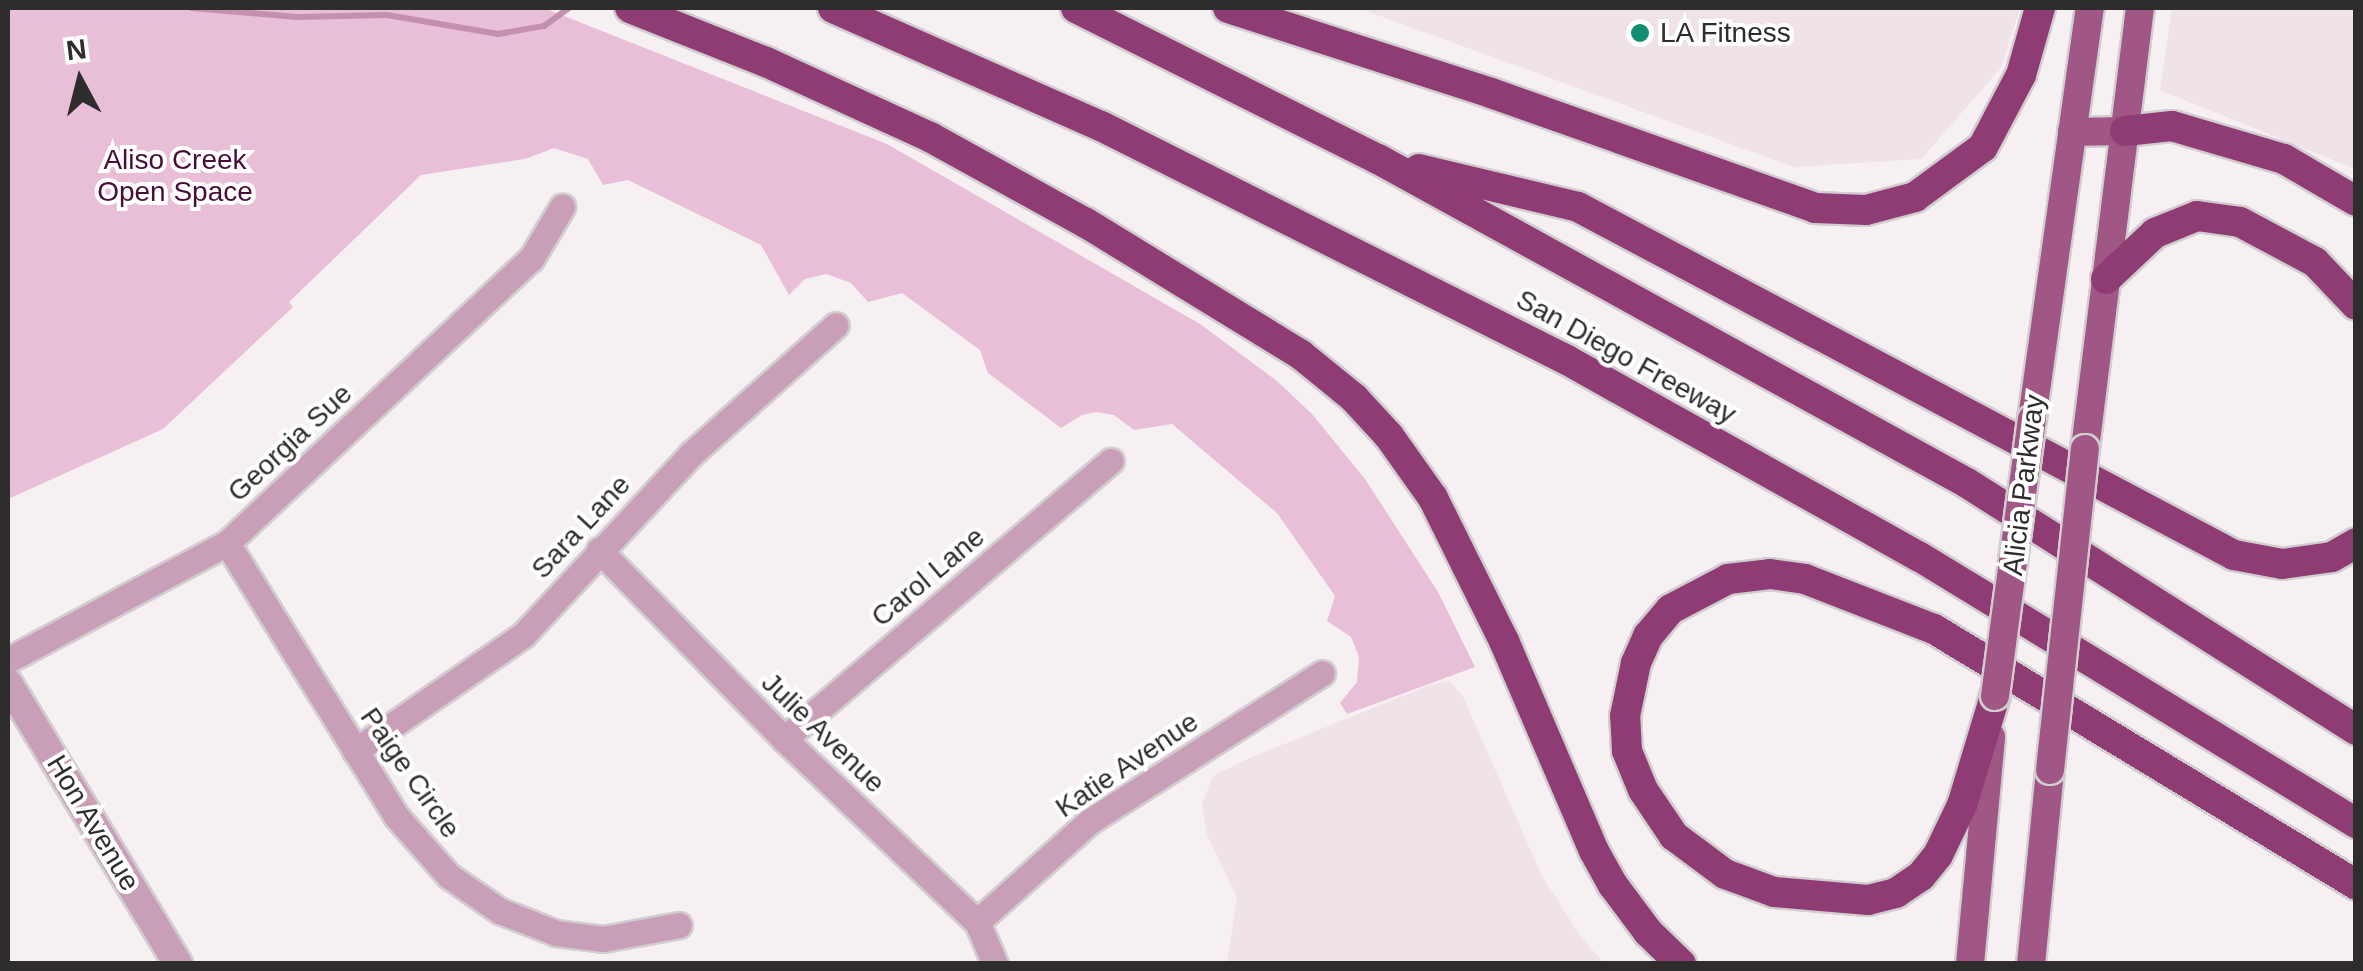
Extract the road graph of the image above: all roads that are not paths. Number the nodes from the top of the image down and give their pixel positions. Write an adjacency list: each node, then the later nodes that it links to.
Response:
1 (630, 8): 33 (highway)
2 (833, 8): 27 (highway, San Diego Freeway)
3 (1076, 8): 10 (highway, San Diego Freeway)
4 (1228, 8): 5 (highway)
5 (2040, 8)
6 (2090, 8): 9 (main road, Alicia Parkway)
7 (2140, 8): 8 (main road, Alicia Parkway)
8 (2137, 128): 9 (main road); 11 (highway); 13 (main road, Alicia Parkway)
9 (2072, 132): 23 (main road, Alicia Parkway, bridge)
10 (1378, 159): 18 (highway); 24 (highway, San Diego Freeway)
11 (2356, 201)
12 (562, 207): 17 (street, Georgia Sue)
13 (2106, 279): 14 (highway); 35 (main road, Alicia Parkway, bridge)
14 (2356, 305)
15 (836, 324): 19 (street, Sara Lane)
16 (1111, 460): 25 (street, Carol Lane)
17 (226, 543): 20 (street, Georgia Sue); 26 (street, Paige Circle)
18 (2356, 543)
19 (599, 550): 25 (street, Julie Avenue); 26 (street, Sara Lane)
20 (8, 660)
21 (1322, 673): 29 (street, Katie Avenue)
22 (8, 683): 31 (street, Hon Avenue)
23 (1995, 696): 28 (highway); 34 (main road, Alicia Parkway)
24 (2356, 730)
25 (784, 739): 29 (street, Julie Avenue)
26 (355, 750): 30 (street, Paige Circle)
27 (2356, 823)
28 (2356, 885)
29 (977, 922): 32 (street, Julie Avenue)
30 (678, 925)
31 (178, 964)
32 (995, 964)
33 (1681, 964)
34 (1970, 964)
35 (2031, 964)

